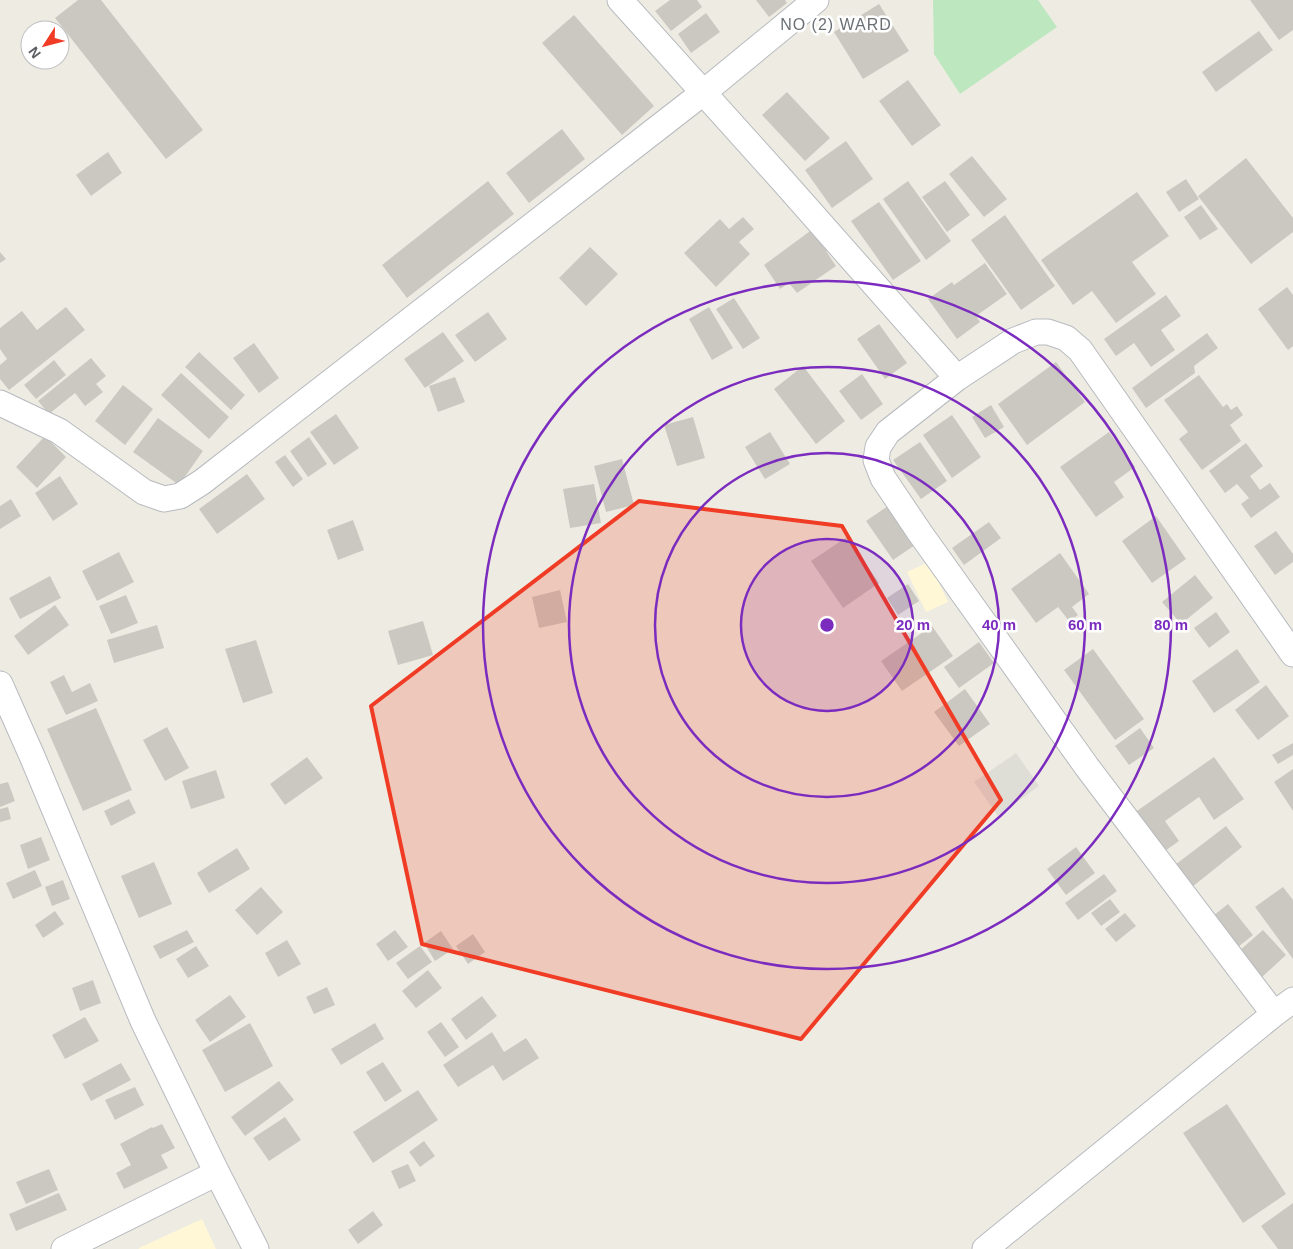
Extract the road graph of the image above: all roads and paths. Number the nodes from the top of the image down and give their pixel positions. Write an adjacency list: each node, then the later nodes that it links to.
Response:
1 (620, 0): 3 (street)
2 (816, 0): 3 (street)
3 (704, 92): 4 (street); 5 (street)
4 (957, 378): 6 (street); 8 (street)
5 (0, 403)
6 (1293, 654)
7 (0, 684): 9 (street)
8 (1283, 1007): 12 (street)
9 (217, 1173): 10 (street); 11 (street)
10 (64, 1249)
11 (256, 1249)
12 (986, 1249)

